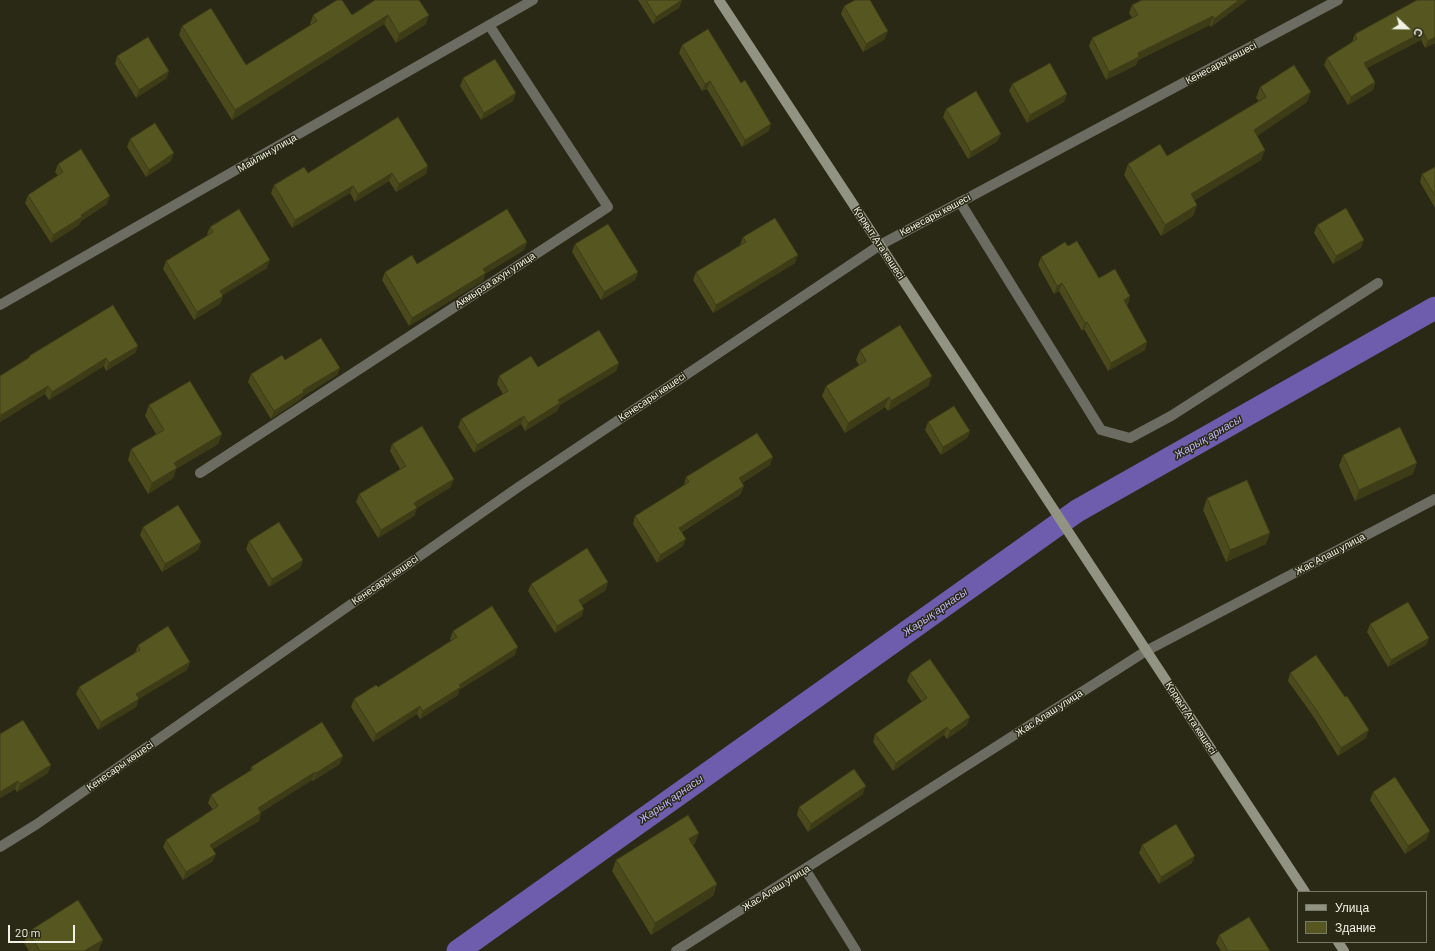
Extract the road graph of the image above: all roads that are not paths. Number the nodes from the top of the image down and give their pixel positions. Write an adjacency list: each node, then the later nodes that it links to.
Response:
1 (533, 0): 4 (street, Майлин улица)
2 (719, 0): 6 (main road, Қорқыт Ата көшесі)
3 (1338, 0): 5 (street, Кенесары көшесі)
4 (490, 25): 8 (street, Майлин улица); 9 (street, Акмырза ахун улица)
5 (960, 202): 6 (street, Кенесары көшесі); 7 (street)
6 (880, 245): 11 (main road, Қорқыт Ата көшесі); 12 (street, Кенесары көшесі)
7 (1378, 283)
8 (0, 305)
9 (200, 473)
10 (1435, 499): 11 (street, Жас Алаш улица)
11 (1146, 651): 13 (street, Жас Алаш улица); 14 (main road, Қорқыт Ата көшесі)
12 (0, 847)
13 (805, 869): 15 (street, Жас Алаш улица); 16 (street)
14 (1304, 891)
15 (676, 951)
16 (856, 951)

